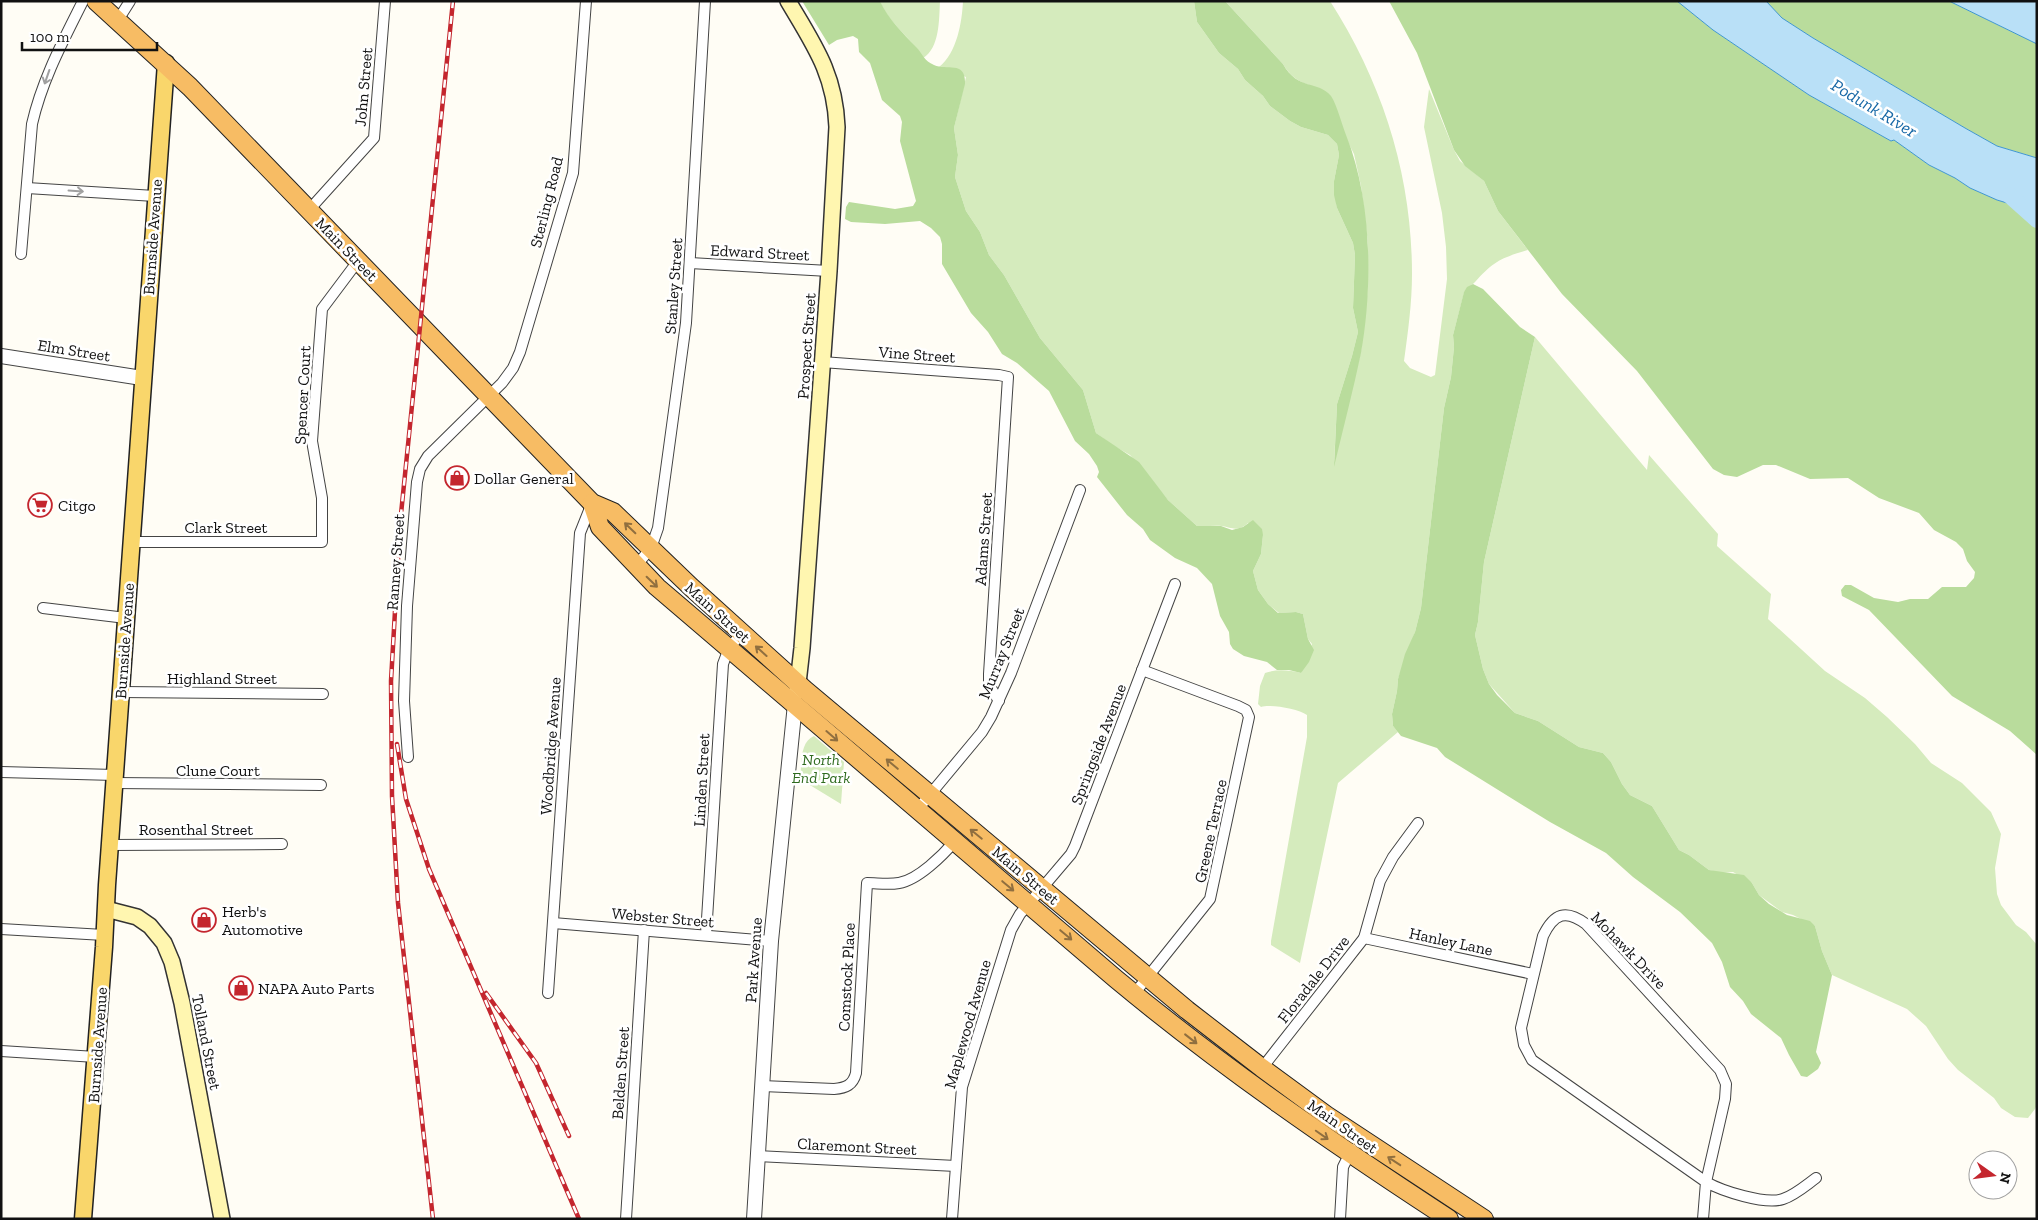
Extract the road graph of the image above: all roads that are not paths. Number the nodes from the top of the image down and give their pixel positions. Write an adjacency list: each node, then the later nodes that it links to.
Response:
1 (83, 1): 10 (street, one-way to 10)
2 (96, 1): 8 (highway, Main Street)
3 (130, 1): 8 (street)
4 (385, 1): 12 (street, John Street)
5 (586, 1): 21 (street, Sterling Road)
6 (705, 1): 15 (street, Stanley Street)
7 (788, 1): 16 (main road, Prospect Street)
8 (118, 20): 9 (highway, Main Street)
9 (166, 63): 11 (main road, Burnside Avenue); 12 (highway, Main Street)
10 (27, 188): 11 (street, one-way to 11); 13 (street)
11 (155, 196): 20 (main road, Burnside Avenue)
12 (309, 210): 14 (highway, Main Street)
13 (21, 254)
14 (358, 260): 21 (highway, Main Street); 25 (street, Spencer Court)
15 (690, 263): 16 (street, Edward Street); 26 (street, Stanley Street)
16 (829, 271): 18 (main road, Prospect Street)
17 (1, 356): 20 (street, Elm Street)
18 (822, 362): 19 (street, Vine Street); 34 (main road, Prospect Street)
19 (1008, 377): 37 (street, Adams Street)
20 (142, 378): 24 (main road, Burnside Avenue)
21 (488, 396): 23 (highway, Main Street); 39 (street, Ranney Street)
22 (1080, 490): 37 (street, Murray Street)
23 (592, 503): 26 (highway, Main Street, one-way to 23); 27 (highway, Main Street); 52 (street, Woodbridge Avenue)
24 (131, 542): 25 (street, Clark Street); 30 (main road, Burnside Avenue)
25 (322, 542)
26 (651, 548): 27 (street, Stanley Street); 31 (highway, Main Street)
27 (636, 566): 32 (highway, Main Street, one-way to 32)
28 (1175, 584): 33 (street, Springside Avenue)
29 (43, 608): 30 (street)
30 (126, 618): 35 (main road, Burnside Avenue)
31 (742, 633): 32 (street, Linden Street); 34 (highway, Main Street, one-way to 31)
32 (729, 648): 38 (highway, Main Street); 56 (street, Linden Street)
33 (1142, 670): 49 (street, Springside Avenue); 60 (street, Greene Terrace)
34 (798, 683): 38 (main road, Prospect Street); 43 (highway, Main Street, one-way to 34)
35 (121, 692): 36 (street, Highland Street); 41 (main road, Burnside Avenue)
36 (323, 694)
37 (999, 701): 43 (street, Murray Street)
38 (796, 704): 44 (highway, Main Street, one-way to 44); 58 (street, Park Avenue)
39 (408, 758)
40 (1, 772): 41 (street, Clune Court)
41 (114, 779): 42 (street, Clune Court); 48 (main road, Burnside Avenue)
42 (321, 785)
43 (929, 795): 44 (street, Murray Street); 49 (highway, Main Street, one-way to 43)
44 (918, 809): 46 (highway, Main Street)
45 (1418, 823): 57 (street, Floradale Drive)
46 (955, 841): 50 (highway, Main Street, one-way to 50); 66 (street, Comstock Place)
47 (282, 844): 48 (street, Rosenthal Street)
48 (110, 845): 51 (main road, Burnside Avenue)
49 (1042, 888): 50 (street, Springside Avenue); 60 (highway, Main Street)
50 (1028, 904): 62 (highway, Main Street, one-way to 62); 70 (street, Maplewood Avenue)
51 (106, 909): 55 (main road, Burnside Avenue); 76 (main road, Tolland Street)
52 (553, 922): 54 (street, Webster Street); 61 (street, Woodbridge Avenue)
53 (1, 929): 55 (street)
54 (644, 930): 56 (street, Webster Street); 77 (street, Belden Street)
55 (104, 935): 64 (main road, Burnside Avenue)
56 (706, 935): 58 (street, Webster Street)
57 (1364, 938): 59 (street, Hanley Lane); 65 (street, Floradale Drive)
58 (771, 941): 66 (street, Park Avenue)
59 (1533, 974): 72 (street, Mohawk Drive); 72 (street, Mohawk Drive)
60 (1147, 978): 62 (street, Greene Terrace); 65 (highway, Main Street)
61 (548, 992)
62 (1134, 994): 68 (highway, Main Street, one-way to 68)
63 (1, 1051): 64 (street)
64 (96, 1057): 75 (main road, Burnside Avenue)
65 (1262, 1068): 67 (highway, Main Street)
66 (762, 1086): 69 (street, Park Avenue)
67 (1359, 1138): 68 (street); 73 (highway, Main Street, one-way to 67)
68 (1349, 1153): 74 (highway, Main Street); 80 (street)
69 (757, 1156): 70 (street, Claremont Street); 78 (street, Park Avenue)
70 (956, 1166): 79 (street, Maplewood Avenue)
71 (1816, 1178): 72 (street)
72 (1706, 1182): 82 (street, Mohawk Drive)
73 (1449, 1196): 74 (highway); 81 (highway, Main Street)
74 (1444, 1215)
75 (83, 1219)
76 (222, 1219)
77 (626, 1219)
78 (754, 1219)
79 (952, 1219)
80 (1340, 1219)
81 (1484, 1219)
82 (1703, 1219)

